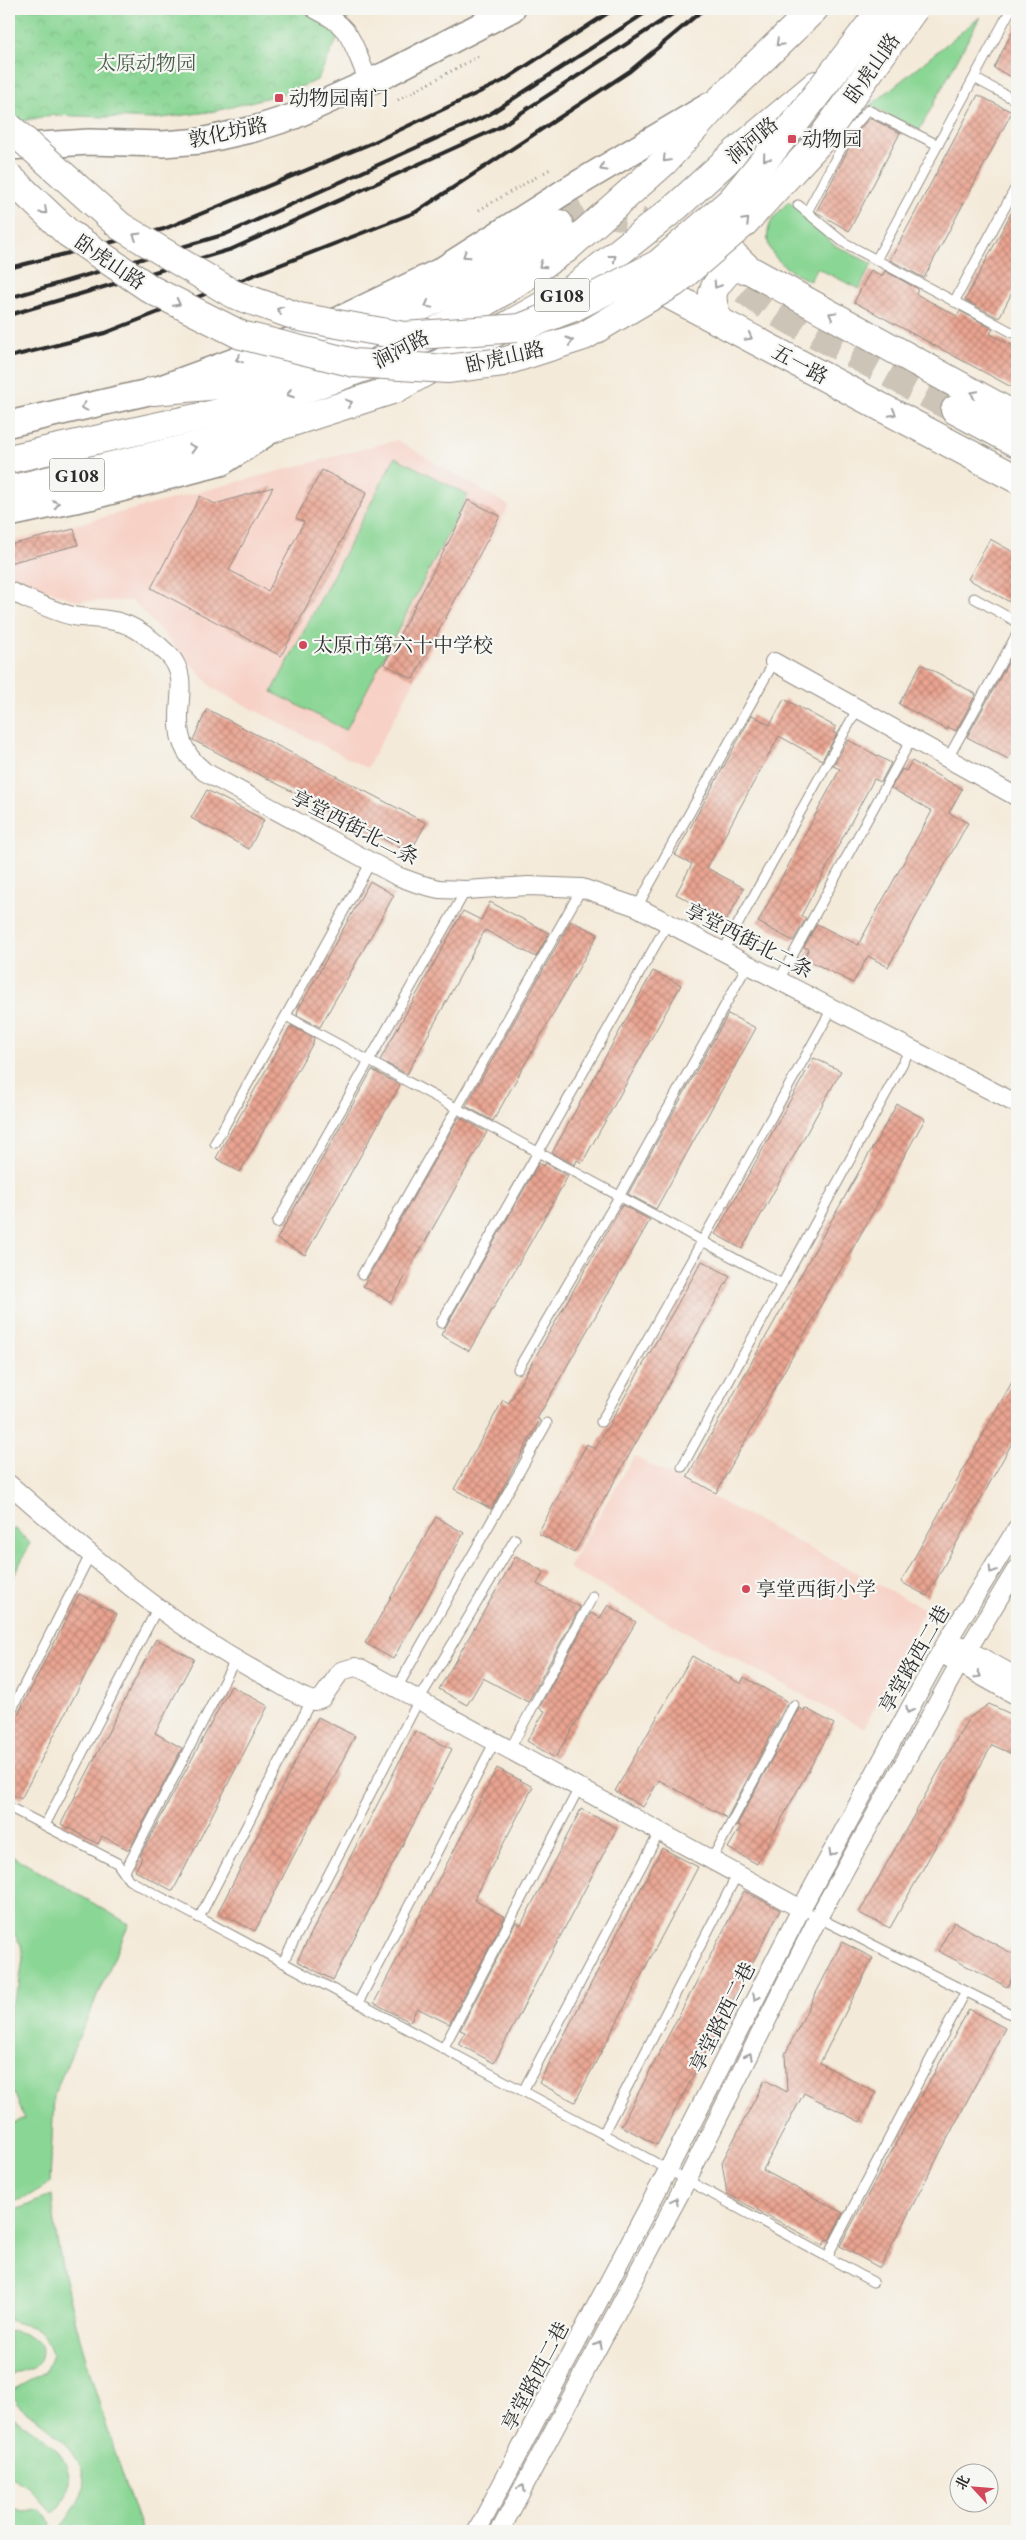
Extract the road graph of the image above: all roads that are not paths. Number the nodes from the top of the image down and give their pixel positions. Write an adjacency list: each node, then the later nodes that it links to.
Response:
1 (315, 9): 9 (street)
2 (483, 9): 9 (main road, 敦化坊路)
3 (512, 9): 16 (main road, 敦化坊路)
4 (814, 9): 11 (main road, 涧河路 / G108, one-way to 11)
5 (882, 9): 13 (main road, 卧虎山路, one-way to 13, bridge)
6 (908, 9): 17 (main road, 涧河路 / G108)
7 (914, 9): 18 (main road, 卧虎山路, one-way to 7, bridge)
8 (1011, 9): 10 (lane)
9 (364, 70): 14 (main road, 敦化坊路)
10 (974, 78): 12 (lane); 15 (lane)
11 (720, 99): 30 (main road, 涧河路, one-way to 30); 35 (main road, 涧河路 / G108, one-way to 35)
12 (1017, 100)
13 (9, 127)
14 (9, 133)
15 (938, 145): 21 (lane); 23 (lane)
16 (9, 147)
17 (735, 154): 24 (main road); 25 (main road, 涧河路 / G108, one-way to 17)
18 (9, 177)
19 (1017, 185): 26 (lane)
20 (798, 205): 21 (lane)
21 (807, 212): 23 (lane)
22 (559, 224): 29 (main road, one-way to 29)
23 (876, 260): 26 (lane)
24 (748, 269): 27 (main road, one-way to 27); 32 (main road, one-way to 24)
25 (574, 288): 27 (main road, 五一路); 34 (main road, 涧河路 / G108, one-way to 25)
26 (954, 302): 28 (lane)
27 (718, 320): 38 (main road, 五一路, one-way to 38)
28 (1017, 335)
29 (241, 383): 30 (main road); 35 (main road)
30 (154, 391): 33 (main road, 涧河路, one-way to 33)
31 (955, 410): 36 (main road)
32 (1017, 417)
33 (9, 424)
34 (274, 428): 39 (main road, 涧河路 / G108, one-way to 34); 40 (main road, 涧河路, one-way to 34)
35 (138, 432): 37 (main road, 涧河路 / G108)
36 (1017, 443)
37 (9, 459)
38 (1017, 479)
39 (9, 490)
40 (9, 514)
41 (9, 591): 50 (street, 享堂西街北二条)
42 (974, 598): 43 (lane)
43 (1017, 622)
44 (1017, 634): 48 (lane)
45 (774, 662): 46 (street); 53 (lane)
46 (858, 708): 47 (street); 55 (lane)
47 (912, 738): 48 (street); 57 (lane)
48 (948, 758): 49 (street)
49 (1017, 797)
50 (371, 862): 52 (street, 享堂西街北二条); 59 (lane)
51 (582, 888): 52 (street, 享堂西街北二条); 53 (street, 享堂西街北二条); 63 (lane)
52 (466, 890): 61 (lane)
53 (637, 907): 54 (street, 享堂西街北二条)
54 (668, 923): 55 (street, 享堂西街北二条); 65 (lane)
55 (723, 951): 56 (street, 享堂西街北二条)
56 (748, 964): 57 (street, 享堂西街北二条); 66 (lane)
57 (779, 980): 58 (street, 享堂西街北二条)
58 (833, 1007): 60 (street, 享堂西街北二条); 68 (lane)
59 (286, 1016): 61 (lane); 64 (lane)
60 (911, 1048): 62 (street, 享堂西街北二条); 70 (lane)
61 (369, 1061): 63 (lane); 67 (lane)
62 (1017, 1104)
63 (456, 1108): 65 (lane); 69 (lane)
64 (215, 1143)
65 (538, 1152): 66 (lane); 71 (lane)
66 (620, 1195): 68 (lane); 72 (lane)
67 (277, 1223)
68 (703, 1242): 70 (lane); 73 (lane)
69 (362, 1275)
70 (782, 1284): 75 (lane)
71 (442, 1323)
72 (518, 1369)
73 (601, 1422)
74 (547, 1423): 87 (lane)
75 (682, 1467)
76 (9, 1484): 79 (street)
77 (1017, 1528): 83 (street, 享堂路西二巷, one-way to 83)
78 (515, 1538): 89 (lane)
79 (90, 1556): 82 (street); 92 (lane)
80 (1017, 1568): 84 (street, 享堂路西二巷)
81 (593, 1596): 93 (lane)
82 (157, 1609): 85 (street); 96 (lane)
83 (944, 1646): 84 (street); 101 (street, 享堂路西二巷, one-way to 101)
84 (963, 1657): 86 (street); 88 (street, one-way to 88); 103 (street, 享堂路西二巷)
85 (235, 1660): 90 (street); 99 (lane)
86 (1017, 1677)
87 (397, 1688): 89 (street); 90 (street)
88 (1017, 1696)
89 (419, 1700): 93 (street); 104 (lane)
90 (311, 1701): 102 (lane)
91 (794, 1705): 98 (lane)
92 (9, 1715)
93 (502, 1745): 94 (street); 106 (lane)
94 (579, 1788): 97 (street); 108 (lane)
95 (9, 1807): 96 (lane)
96 (45, 1825): 99 (lane)
97 (660, 1831): 98 (street); 109 (lane)
98 (712, 1859): 100 (street)
99 (124, 1873): 102 (lane)
100 (738, 1874): 101 (street); 110 (lane)
101 (801, 1909): 103 (lane); 111 (street, 享堂路西二巷, one-way to 111)
102 (199, 1918): 104 (lane)
103 (818, 1918): 105 (lane); 112 (street, 享堂路西二巷, one-way to 103)
104 (283, 1962): 106 (lane)
105 (966, 1991): 107 (lane); 113 (lane)
106 (358, 2003): 108 (lane)
107 (1017, 2017)
108 (443, 2049): 109 (lane)
109 (523, 2092): 110 (lane)
110 (603, 2134): 111 (lane)
111 (668, 2170): 112 (lane); 115 (street, 享堂路西二巷)
112 (686, 2180): 113 (lane); 116 (street, 享堂路西二巷, one-way to 112)
113 (827, 2256): 114 (lane)
114 (873, 2282)
115 (477, 2531)
116 (500, 2531)

